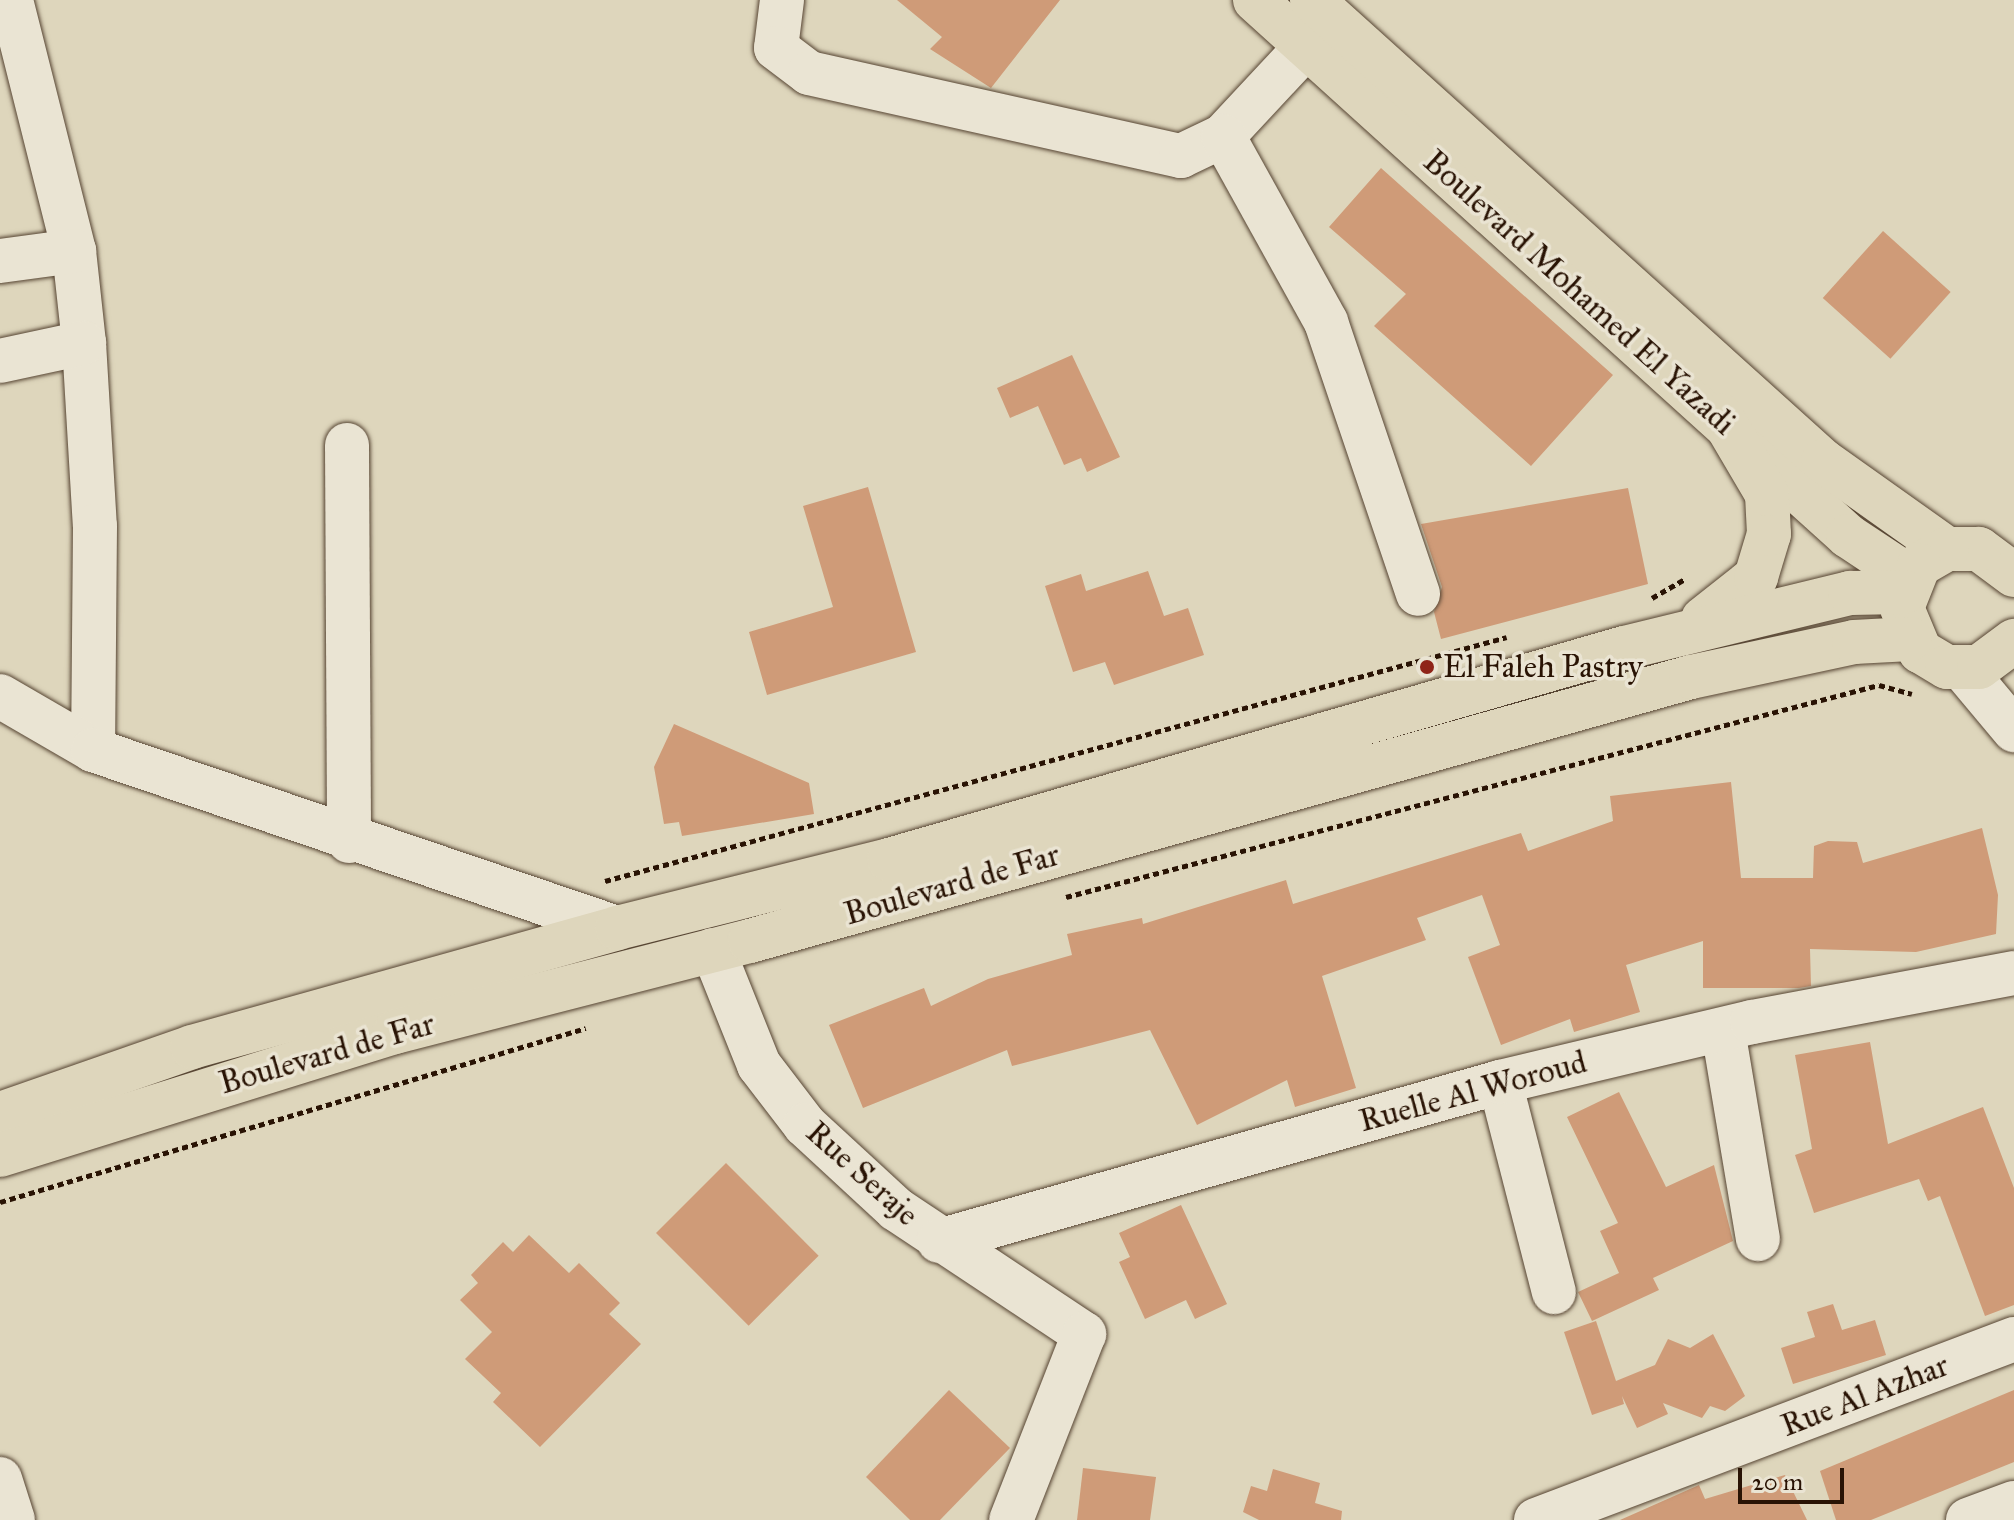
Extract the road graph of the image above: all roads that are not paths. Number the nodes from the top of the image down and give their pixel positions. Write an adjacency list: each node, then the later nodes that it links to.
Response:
1 (11, 0): 6 (street)
2 (782, 0): 7 (street)
3 (1255, 0): 5 (main road, Boulevard Mohamed El Yazadi)
4 (1312, 0): 14 (main road, Boulevard Mohamed El Yazadi)
5 (1306, 47): 7 (street); 12 (main road, Boulevard Mohamed El Yazadi)
6 (14, 58): 8 (street)
7 (1223, 136): 17 (street)
8 (74, 251): 9 (street); 10 (street)
9 (0, 261)
10 (84, 343): 11 (street); 24 (street)
11 (0, 361)
12 (1721, 416): 16 (main road, Boulevard Mohamed El Yazadi); 18 (main road)
13 (347, 445): 25 (street)
14 (1947, 549): 15 (main road); 16 (main road)
15 (2011, 569)
16 (1907, 585): 18 (main road, Boulevard de Far); 19 (main road)
17 (1418, 594)
18 (1681, 634): 26 (main road, Boulevard de Far)
19 (1910, 639): 21 (main road); 27 (main road, Boulevard de Far)
20 (2011, 654): 21 (main road)
21 (1963, 669): 23 (street)
22 (0, 696): 24 (street)
23 (2014, 730)
24 (93, 750): 25 (street)
25 (349, 841): 26 (street)
26 (617, 928): 31 (main road, Boulevard de Far)
27 (713, 950): 32 (main road, Boulevard de Far); 34 (street, Rue Seraje)
28 (2014, 973): 29 (street, Ruelle Al Woroud)
29 (1723, 1030): 30 (street, Ruelle Al Woroud); 33 (street)
30 (1500, 1082): 34 (street, Ruelle Al Woroud); 35 (street)
31 (0, 1114)
32 (0, 1155)
33 (1758, 1239)
34 (939, 1241): 40 (street, Rue Seraje)
35 (1554, 1292)
36 (2014, 1339): 41 (street, Rue Al Azhar)
37 (0, 1479): 39 (street)
38 (2014, 1503): 42 (street)
39 (13, 1520)
40 (1011, 1520)
41 (1536, 1520)
42 (1968, 1520)

